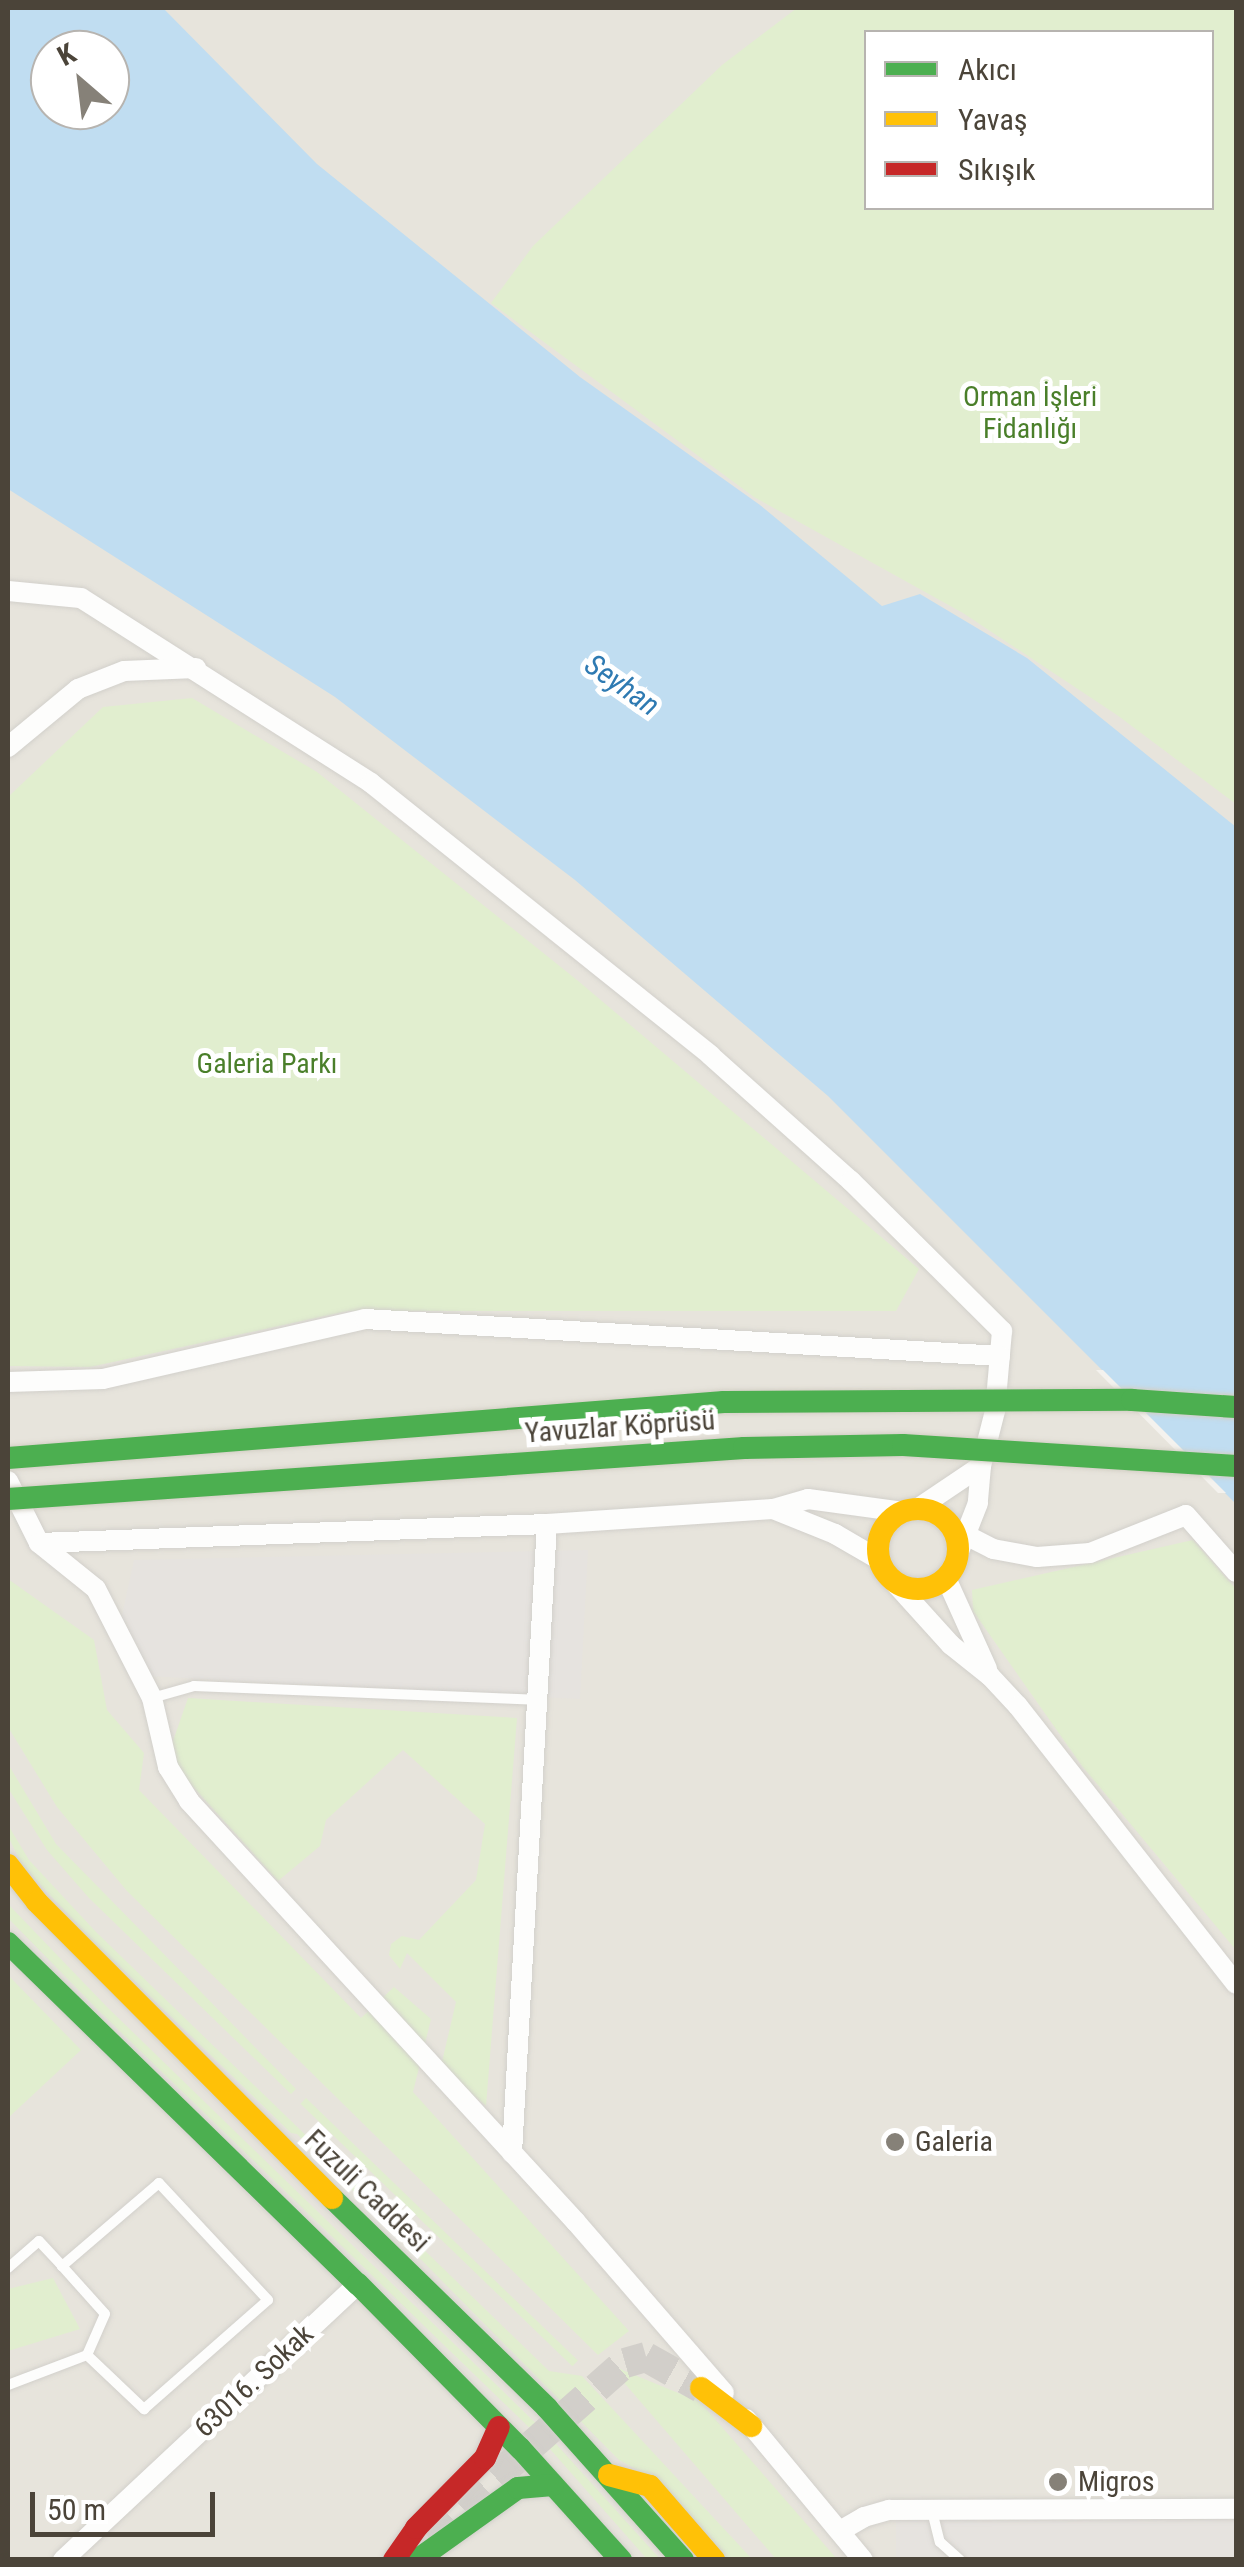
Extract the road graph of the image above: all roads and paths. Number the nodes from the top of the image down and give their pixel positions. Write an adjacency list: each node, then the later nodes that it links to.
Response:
1 (8, 591): 2 (street)
2 (198, 668): 3 (street); 4 (street)
3 (8, 747)
4 (1000, 1356): 5 (street); 10 (street)
5 (8, 1382)
6 (1236, 1407): 8 (main road, Yavuzlar Köprüsü, bridge)
7 (8, 1449): 8 (main road, bridge)
8 (33, 1454): 9 (main road, Yavuzlar Köprüsü, bridge)
9 (8, 1458)
10 (981, 1466): 17 (street); 19 (street)
11 (1236, 1466): 13 (main road, Yavuzlar Köprüsü, bridge)
12 (8, 1482): 20 (street)
13 (37, 1496): 14 (main road, Yavuzlar Köprüsü, bridge); 15 (main road, bridge)
14 (8, 1498)
15 (8, 1509)
16 (772, 1509): 17 (street); 18 (street); 21 (street)
17 (910, 1510): 19 (main road); 21 (main road)
18 (547, 1524): 20 (street); 27 (street)
19 (959, 1539): 22 (street); 23 (main road)
20 (38, 1543): 26 (street)
21 (878, 1559): 24 (main road)
22 (1236, 1572)
23 (946, 1578): 24 (main road); 25 (street)
24 (894, 1582): 25 (street)
25 (990, 1676): 30 (street)
26 (152, 1698): 27 (lane); 31 (street)
27 (537, 1700): 31 (street)
28 (8, 1866): 40 (main road, Fuzuli Caddesi)
29 (8, 1943): 34 (main road)
30 (1236, 1984)
31 (512, 2153): 38 (street)
32 (62, 2266): 33 (lane); 35 (lane); 35 (lane)
33 (8, 2268)
34 (358, 2284): 39 (main road); 46 (street, 63016. Sokak)
35 (87, 2355): 36 (lane)
36 (8, 2384)
37 (701, 2388): 38 (main road)
38 (751, 2426): 44 (street)
39 (499, 2427): 41 (main road); 47 (main road)
40 (609, 2474): 51 (main road, Fuzuli Caddesi); 52 (main road)
41 (553, 2485): 49 (main road); 50 (main road)
42 (1236, 2509): 43 (street)
43 (932, 2510): 44 (street); 54 (lane)
44 (840, 2531): 53 (street)
45 (428, 2537): 48 (main road)
46 (63, 2560)
47 (394, 2560)
48 (402, 2560)
49 (418, 2560)
50 (620, 2560)
51 (683, 2560)
52 (714, 2560)
53 (863, 2560)
54 (960, 2560)

